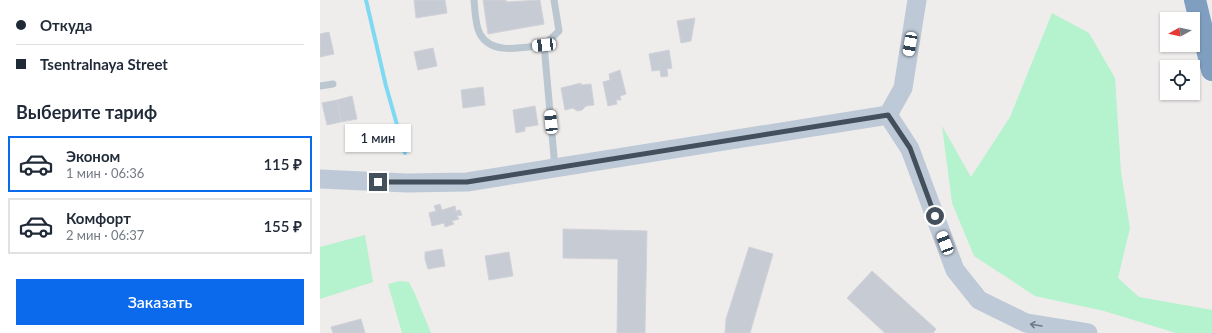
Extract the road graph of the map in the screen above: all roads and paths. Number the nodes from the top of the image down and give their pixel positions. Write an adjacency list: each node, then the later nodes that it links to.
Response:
1 (474, 0): 5 (lane)
2 (554, 0): 5 (lane)
3 (918, 0): 9 (main road)
4 (1195, 0): 6 (highway)
5 (544, 45): 10 (lane)
6 (1212, 70)
7 (333, 84): 8 (lane)
8 (320, 86)
9 (888, 115): 10 (main road); 12 (main road, one-way to 9)
10 (555, 168): 11 (main road)
11 (320, 179)
12 (1088, 333)

